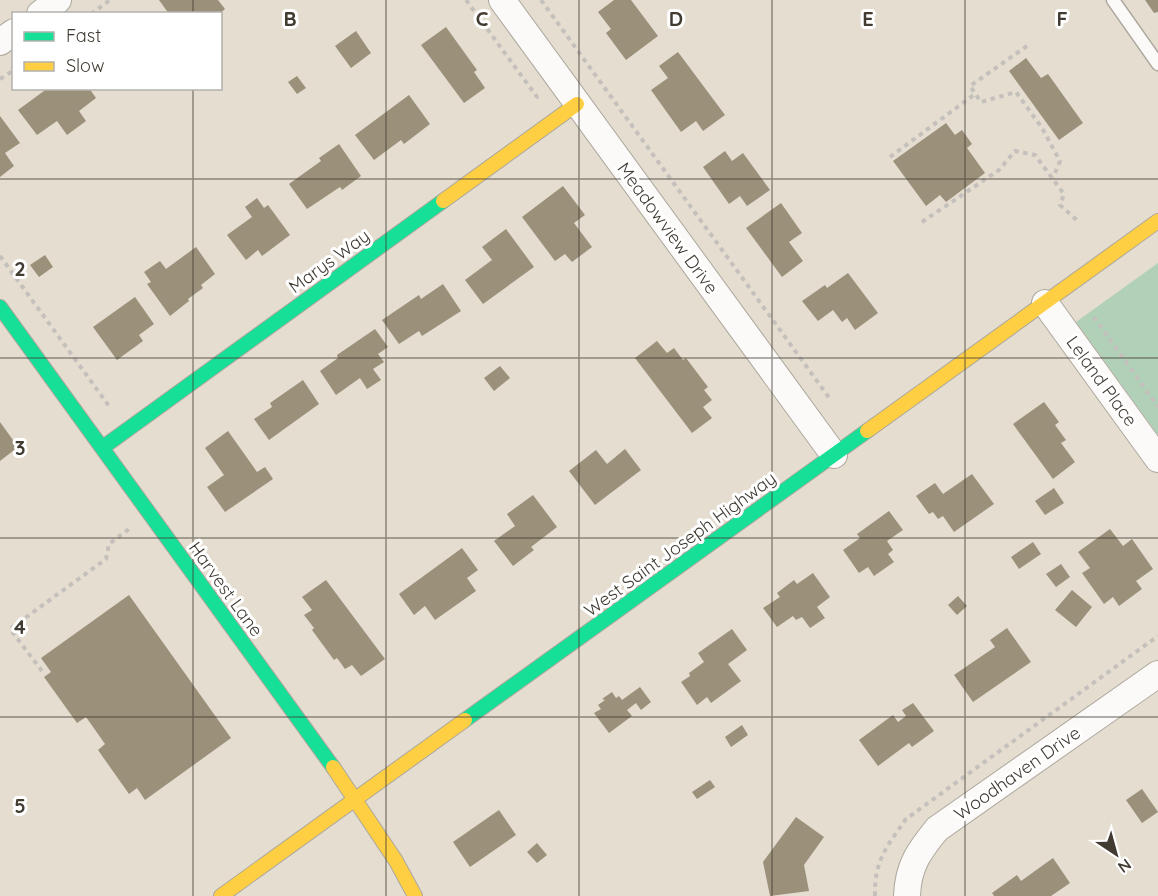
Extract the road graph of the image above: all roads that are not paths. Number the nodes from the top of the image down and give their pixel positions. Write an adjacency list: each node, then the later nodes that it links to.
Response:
1 (58, 0): 4 (street)
2 (502, 0): 6 (street, Meadowview Drive)
3 (1113, 0): 5 (lane)
4 (43, 12)
5 (1158, 64)
6 (577, 104): 10 (street, Marys Way); 11 (street, Meadowview Drive)
7 (1158, 221): 8 (street, West Saint Joseph Highway)
8 (1045, 303): 11 (street, West Saint Joseph Highway); 12 (street, Leland Place)
9 (0, 307): 10 (street, Harvest Lane)
10 (102, 448): 14 (street, Harvest Lane)
11 (834, 455): 14 (street, West Saint Joseph Highway)
12 (1158, 459)
13 (1158, 674): 17 (street, Woodhaven Drive)
14 (356, 800): 15 (street, West Saint Joseph Highway); 16 (street, Harvest Lane)
15 (221, 896)
16 (415, 896)
17 (907, 896)

